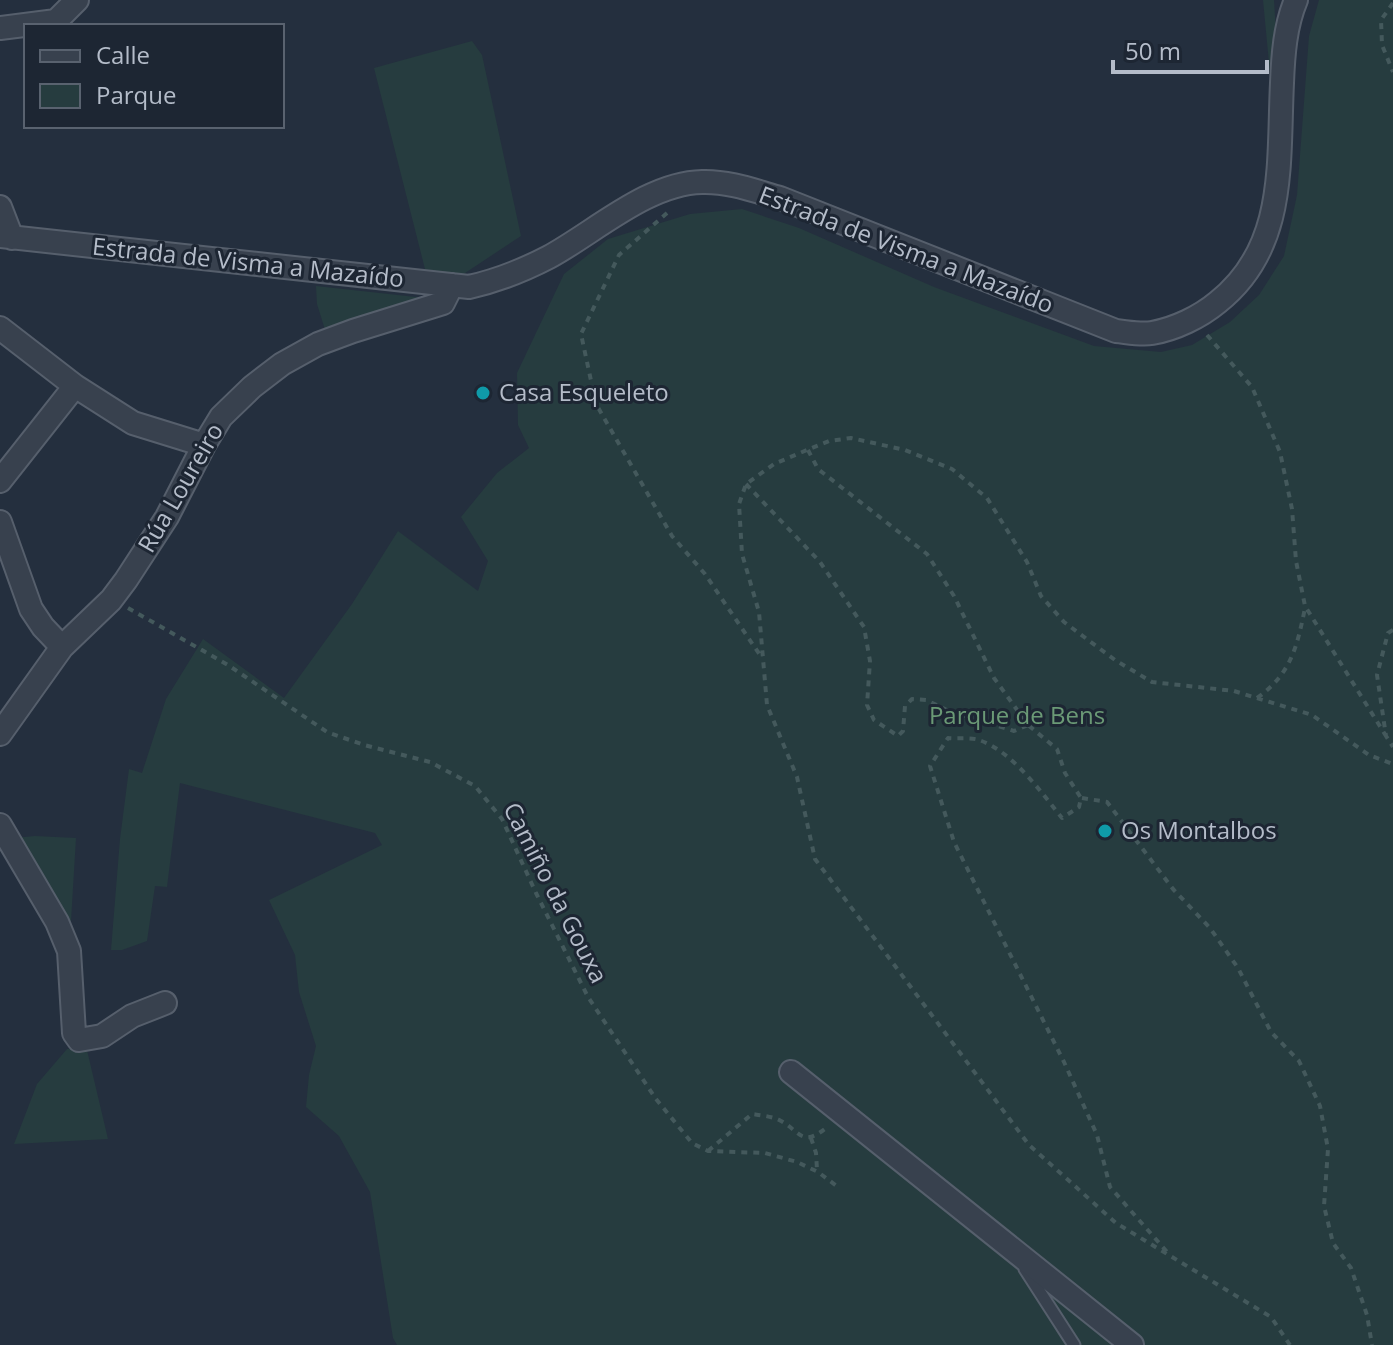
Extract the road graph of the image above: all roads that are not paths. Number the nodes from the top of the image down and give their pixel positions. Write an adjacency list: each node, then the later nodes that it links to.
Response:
1 (77, 0): 3 (street)
2 (1296, 0): 8 (street, Estrada de Visma a Mazaído)
3 (32, 24)
4 (24, 25): 5 (street)
5 (0, 28)
6 (0, 207): 7 (street)
7 (6, 237): 8 (street, Estrada de Visma a Mazaído)
8 (452, 285): 11 (street, Rúa Loureiro)
9 (0, 328): 10 (street)
10 (75, 386): 11 (street); 12 (street)
11 (204, 445): 14 (street, Rúa Loureiro)
12 (0, 481)
13 (0, 522): 14 (street)
14 (62, 647): 15 (street, Rúa Loureiro)
15 (0, 734)
16 (0, 825): 17 (street)
17 (165, 1003)
18 (791, 1072): 19 (street)
19 (1016, 1255): 20 (lane); 21 (street)
20 (1074, 1345)
21 (1132, 1345)

